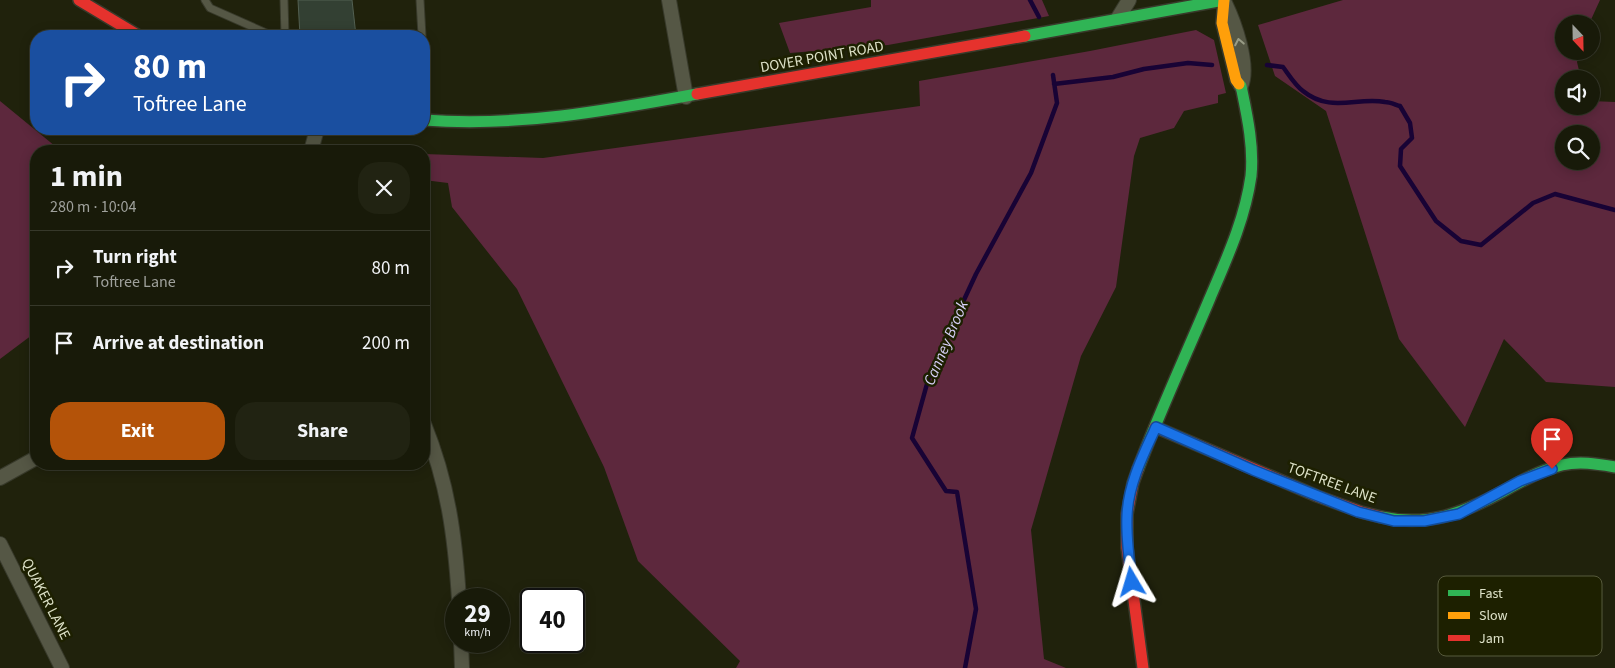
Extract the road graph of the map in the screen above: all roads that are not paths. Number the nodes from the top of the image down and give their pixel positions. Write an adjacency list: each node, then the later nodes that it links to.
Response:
1 (79, 0): 9 (street)
2 (205, 0): 10 (lane)
3 (284, 0): 11 (lane)
4 (420, 0): 12 (lane)
5 (669, 0): 14 (street)
6 (1129, 0): 8 (street)
7 (1224, 0): 8 (street, DOVER POINT ROAD); 13 (street)
8 (1118, 18): 14 (street, DOVER POINT ROAD)
9 (129, 30)
10 (260, 30)
11 (285, 30)
12 (422, 30)
13 (1241, 86): 16 (street)
14 (686, 97): 15 (street, DOVER POINT ROAD)
15 (430, 120)
16 (1156, 427): 19 (street, TOFTREE LANE); 26 (street)
17 (430, 439): 22 (street)
18 (30, 461): 20 (street)
19 (1615, 467)
20 (0, 478)
21 (0, 544): 24 (street, QUAKER LANE)
22 (458, 588)
23 (461, 653): 25 (street)
24 (62, 668)
25 (462, 668)
26 (1143, 668)

